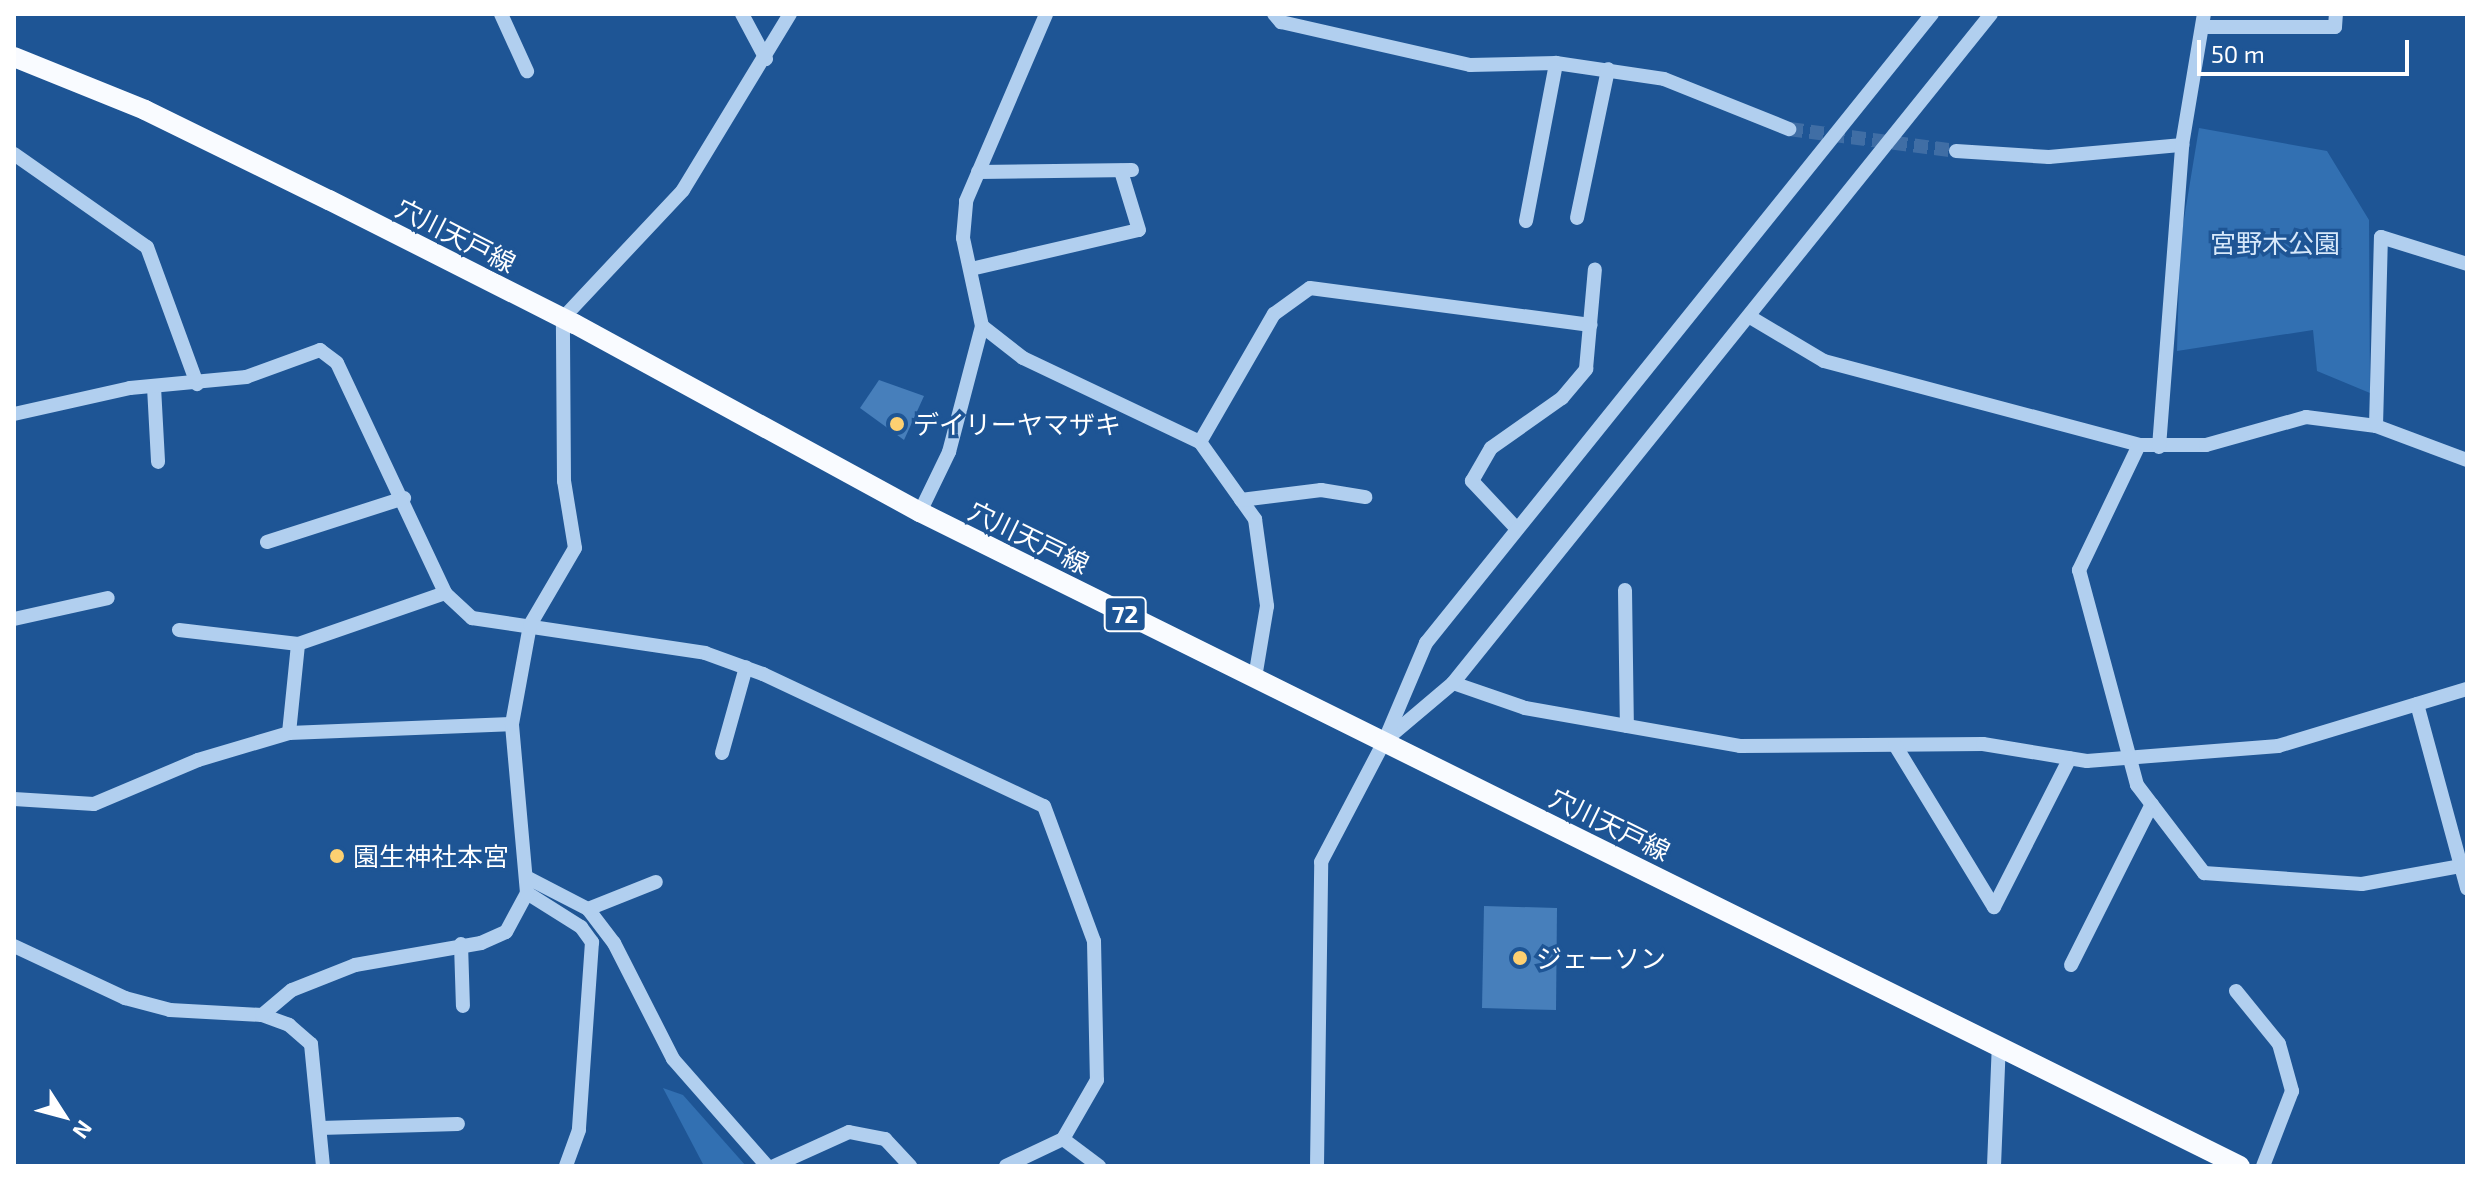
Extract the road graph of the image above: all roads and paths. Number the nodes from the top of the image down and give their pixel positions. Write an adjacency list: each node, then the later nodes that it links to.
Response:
1 (501, 14): 14 (street)
2 (742, 14): 11 (street)
3 (790, 14): 11 (street)
4 (1046, 14): 19 (street)
5 (1274, 14): 12 (street)
6 (1991, 14): 25 (street)
7 (2336, 14): 9 (street)
8 (1926, 15): 42 (street)
9 (2203, 21): 16 (street)
10 (14, 57): 26 (main road, 穴川天戸線 / 72)
11 (766, 59): 26 (street)
12 (1556, 63): 13 (street); 21 (street)
13 (1608, 69): 15 (street); 20 (street)
14 (527, 71)
15 (1789, 129)
16 (2182, 145): 17 (street); 35 (street)
17 (1956, 151)
18 (15, 158): 29 (street)
19 (978, 172): 23 (street); 23 (street)
20 (1577, 218)
21 (1526, 221)
22 (2467, 264): 32 (street)
23 (971, 269): 28 (street)
24 (1595, 269): 27 (street)
25 (1750, 317): 34 (street); 53 (street)
26 (563, 318): 41 (main road, 穴川天戸線 / 72); 48 (street)
27 (1591, 325): 33 (street); 42 (street)
28 (982, 326): 33 (street); 41 (street)
29 (197, 384): 30 (street); 39 (street)
30 (154, 387): 31 (street); 37 (street)
31 (14, 414)
32 (2376, 426): 35 (street); 36 (street)
33 (1200, 442): 40 (street)
34 (2139, 445): 35 (street); 62 (street)
35 (2159, 447)
36 (2467, 460)
37 (158, 462)
38 (1365, 497): 40 (street)
39 (404, 498): 43 (street); 45 (street)
40 (1241, 500): 52 (street)
41 (920, 512): 52 (main road, 穴川天戸線 / 72)
42 (1517, 529): 59 (street)
43 (267, 542)
44 (1625, 590): 57 (street)
45 (445, 593): 48 (street); 50 (street)
46 (108, 598): 47 (street)
47 (14, 619)
48 (530, 625): 51 (street); 56 (street)
49 (179, 630): 50 (street)
50 (298, 644): 58 (street)
51 (746, 667): 61 (street); 80 (street)
52 (1255, 678): 59 (main road, 穴川天戸線 / 72)
53 (1453, 683): 57 (street); 59 (street)
54 (2467, 689): 55 (street)
55 (2417, 704): 62 (street); 66 (street)
56 (512, 724): 58 (street); 68 (street)
57 (1627, 726): 60 (street)
58 (289, 733): 64 (street)
59 (1384, 742): 77 (main road, 穴川天戸線 / 72); 88 (street)
60 (1895, 745): 63 (street); 63 (street)
61 (722, 753)
62 (2127, 756): 63 (street); 65 (street)
63 (2070, 758)
64 (14, 799)
65 (2152, 804): 66 (street); 73 (street)
66 (2461, 866): 69 (street)
67 (656, 882): 70 (street)
68 (527, 885): 70 (street); 71 (street); 82 (street)
69 (2467, 888)
70 (588, 909): 83 (street)
71 (461, 944): 75 (street); 76 (street)
72 (14, 946): 76 (street)
73 (2071, 965)
74 (2236, 991): 91 (street)
75 (463, 1006)
76 (262, 1015): 79 (street)
77 (1999, 1044): 89 (street); 90 (main road, 穴川天戸線 / 72)
78 (458, 1124): 79 (street)
79 (320, 1128): 81 (street)
80 (1063, 1139): 86 (street); 87 (street)
81 (323, 1166)
82 (566, 1166)
83 (767, 1166)
84 (774, 1166): 85 (street)
85 (910, 1166)
86 (1006, 1166)
87 (1099, 1166)
88 (1317, 1166)
89 (1994, 1166)
90 (2240, 1166)
91 (2263, 1166)

